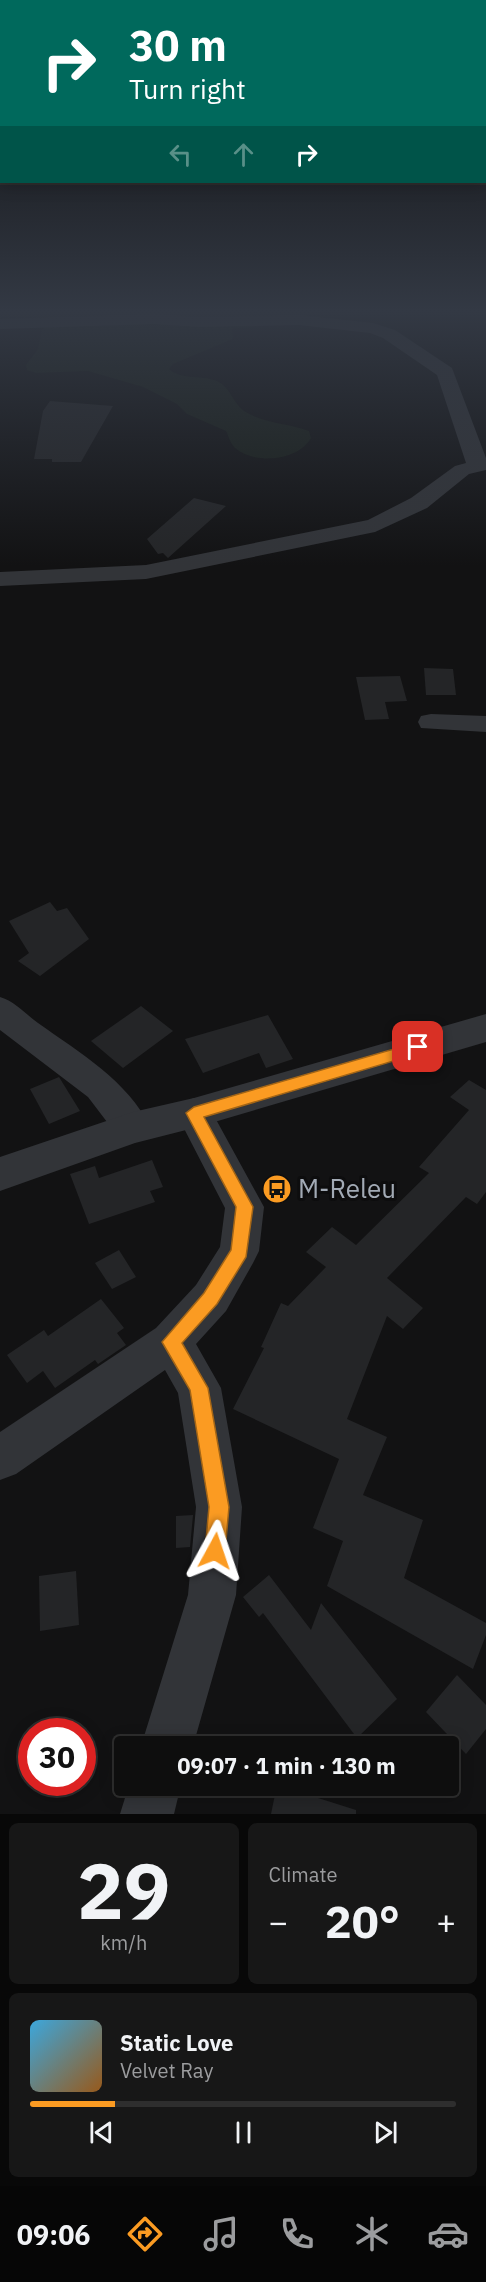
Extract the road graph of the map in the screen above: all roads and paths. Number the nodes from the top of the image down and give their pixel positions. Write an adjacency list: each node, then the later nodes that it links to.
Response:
1 (455, 397): 2 (street)
2 (482, 465): 3 (street)
3 (0, 579)
4 (431, 722): 5 (street)
5 (486, 724)
6 (0, 1010): 9 (street)
7 (486, 1028): 8 (street)
8 (194, 1113): 9 (street); 11 (street)
9 (133, 1128): 10 (street)
10 (0, 1174)
11 (171, 1342): 12 (street); 13 (street)
12 (0, 1458)
13 (170, 1736)
14 (152, 1796): 15 (street)
15 (147, 1814)

